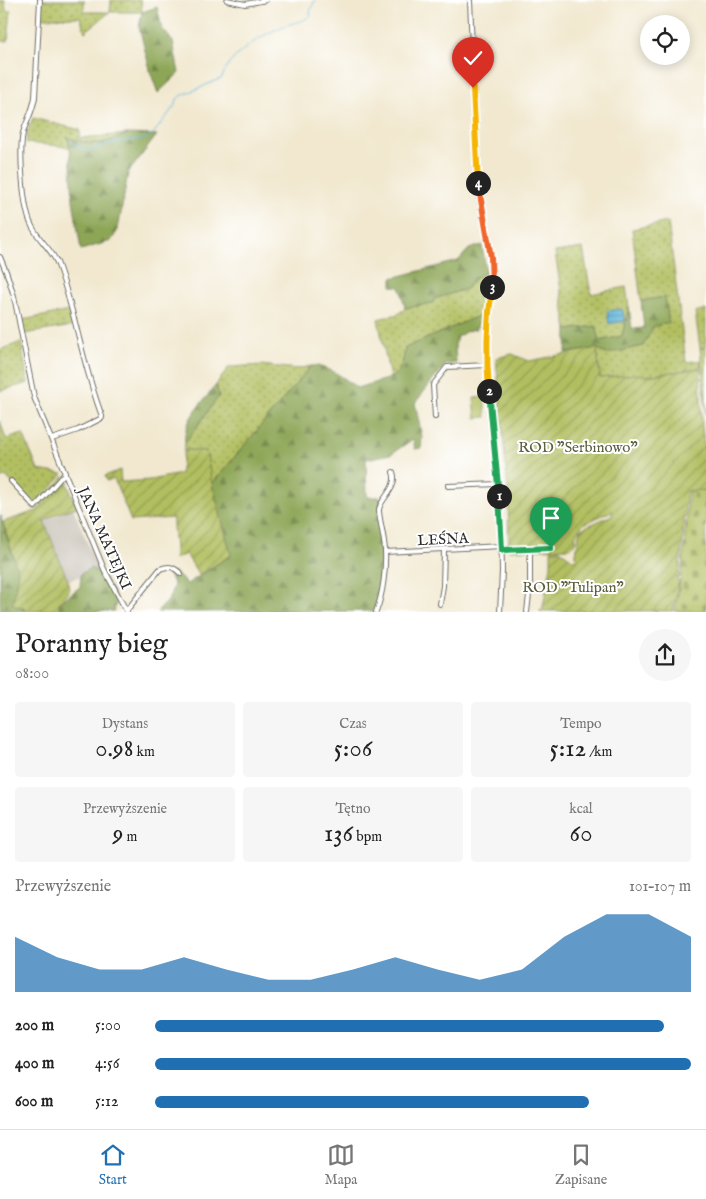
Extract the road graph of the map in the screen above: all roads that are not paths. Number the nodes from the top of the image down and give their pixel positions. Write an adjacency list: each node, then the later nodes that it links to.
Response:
1 (40, 0): 8 (street)
2 (227, 0): 3 (street)
3 (266, 0)
4 (470, 0): 6 (street)
5 (0, 258): 8 (street, JANA MATEJKI)
6 (487, 365): 7 (street); 12 (street)
7 (435, 417)
8 (52, 439): 10 (street, JANA MATEJKI)
9 (393, 472): 18 (street)
10 (65, 473): 11 (street); 21 (street, JANA MATEJKI)
11 (11, 481)
12 (498, 484): 13 (street); 14 (street)
13 (448, 486)
14 (502, 548): 16 (street, LEŚNA); 17 (street, LEŚNA); 23 (street)
15 (551, 548): 17 (street, LEŚNA)
16 (444, 550): 18 (street, LEŚNA); 20 (street)
17 (530, 550): 24 (street)
18 (385, 552): 22 (street)
19 (181, 574): 21 (street)
20 (440, 604)
21 (127, 611)
22 (376, 612)
23 (500, 612)
24 (526, 612)

